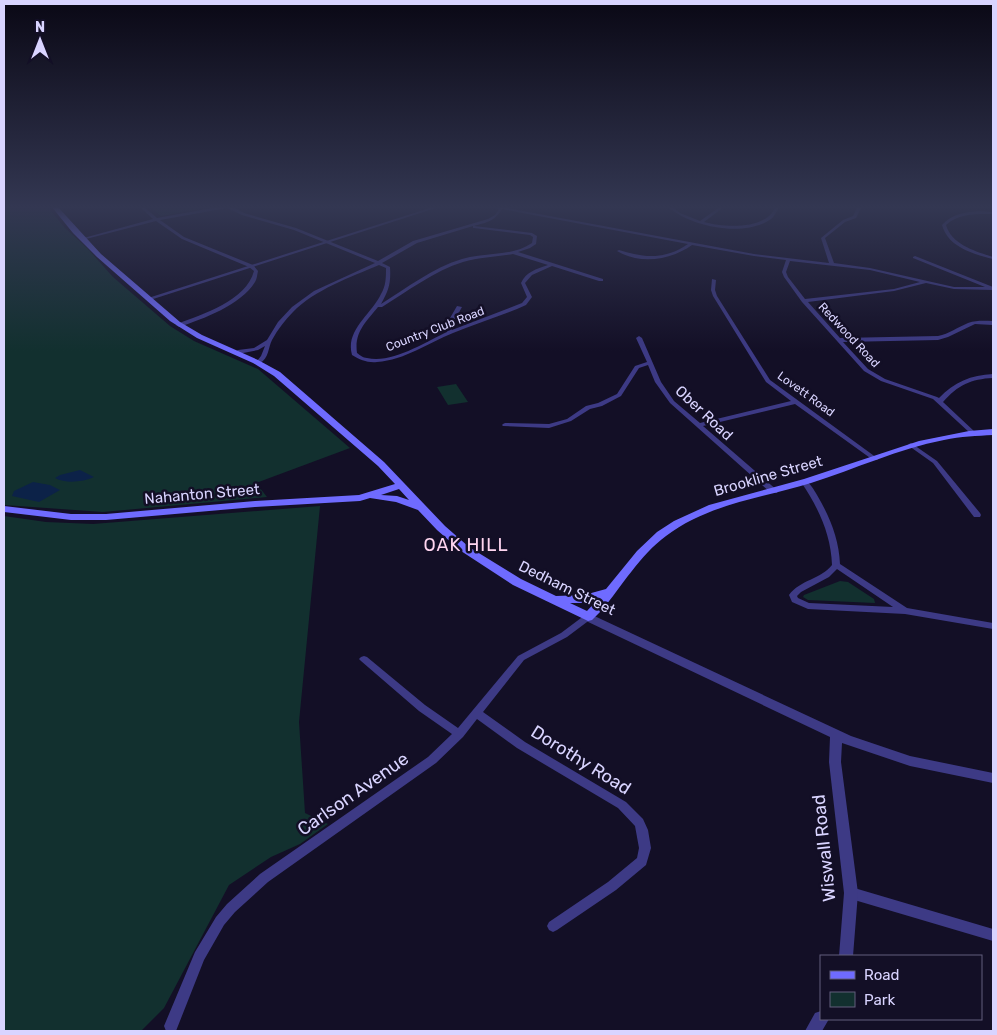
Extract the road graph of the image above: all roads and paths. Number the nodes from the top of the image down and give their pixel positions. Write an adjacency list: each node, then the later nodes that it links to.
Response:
1 (99, 254): 24 (main road, Dedham Street)
2 (222, 254): 17 (street)
3 (287, 254): 17 (street)
4 (357, 254): 14 (street)
5 (394, 254): 14 (street)
6 (495, 254): 22 (street)
7 (519, 254): 15 (street)
8 (632, 254): 9 (street)
9 (675, 254)
10 (756, 254): 13 (street)
11 (828, 254): 16 (street)
12 (915, 257): 21 (street)
13 (788, 260): 16 (street); 25 (street, Redwood Road)
14 (379, 263): 23 (street); 33 (street)
15 (551, 265): 18 (street); 30 (street, Country Club Road)
16 (832, 265): 20 (street)
17 (250, 266): 24 (street); 29 (street)
18 (601, 280)
19 (714, 280): 39 (street, Lovett Road)
20 (925, 282): 21 (street); 25 (street)
21 (993, 289)
22 (406, 291): 23 (street); 27 (street)
23 (387, 292): 27 (street, Country Club Road)
24 (148, 299): 29 (main road, Dedham Street)
25 (804, 301): 32 (street, Redwood Road)
26 (459, 307): 30 (street)
27 (376, 308): 30 (street, Country Club Road)
28 (993, 323): 32 (street)
29 (179, 325): 34 (main road, Dedham Street)
30 (450, 332)
31 (639, 338): 36 (street, Ober Road)
32 (838, 340): 38 (street, Redwood Road)
33 (269, 341): 34 (street); 35 (street)
34 (238, 352): 35 (main road, Dedham Street)
35 (260, 361): 47 (main road, Dedham Street)
36 (649, 363): 40 (street, Ober Road); 41 (street)
37 (993, 376): 38 (street)
38 (940, 400): 42 (street, Redwood Road)
39 (794, 402): 40 (street); 45 (street, Lovett Road)
40 (698, 425): 48 (street, Ober Road)
41 (505, 426)
42 (972, 432): 43 (main road, Brookline Street); 44 (main road, Brookline Street)
43 (993, 432)
44 (911, 445): 45 (main road, Brookline Street); 52 (street)
45 (875, 459): 46 (main road, Brookline Street)
46 (805, 482): 48 (main road, Brookline Street); 53 (street)
47 (402, 485): 49 (main road, Nahanton Street); 51 (main road, Dedham Street)
48 (774, 491): 54 (main road, Brookline Street)
49 (360, 498): 50 (main road, Nahanton Street); 51 (main road)
50 (4, 509)
51 (424, 509): 55 (main road, Dedham Street)
52 (977, 515)
53 (836, 565): 56 (street); 56 (street)
54 (612, 591): 55 (main road); 57 (main road, Brookline Street)
55 (550, 600): 57 (main road, Dedham Street)
56 (905, 611): 58 (street)
57 (588, 617): 60 (street, Carlson Avenue); 62 (street, Dedham Street)
58 (993, 626)
59 (364, 658): 61 (street)
60 (477, 713): 61 (street, Carlson Avenue); 65 (street, Dorothy Road)
61 (459, 734): 69 (street, Carlson Avenue)
62 (836, 736): 63 (street, Dedham Street); 64 (street, Wiswall Road)
63 (993, 778)
64 (851, 893): 66 (street); 67 (street, Wiswall Road)
65 (553, 926)
66 (993, 935)
67 (846, 955)
68 (820, 1020): 70 (street)
69 (171, 1026)
70 (813, 1031)

